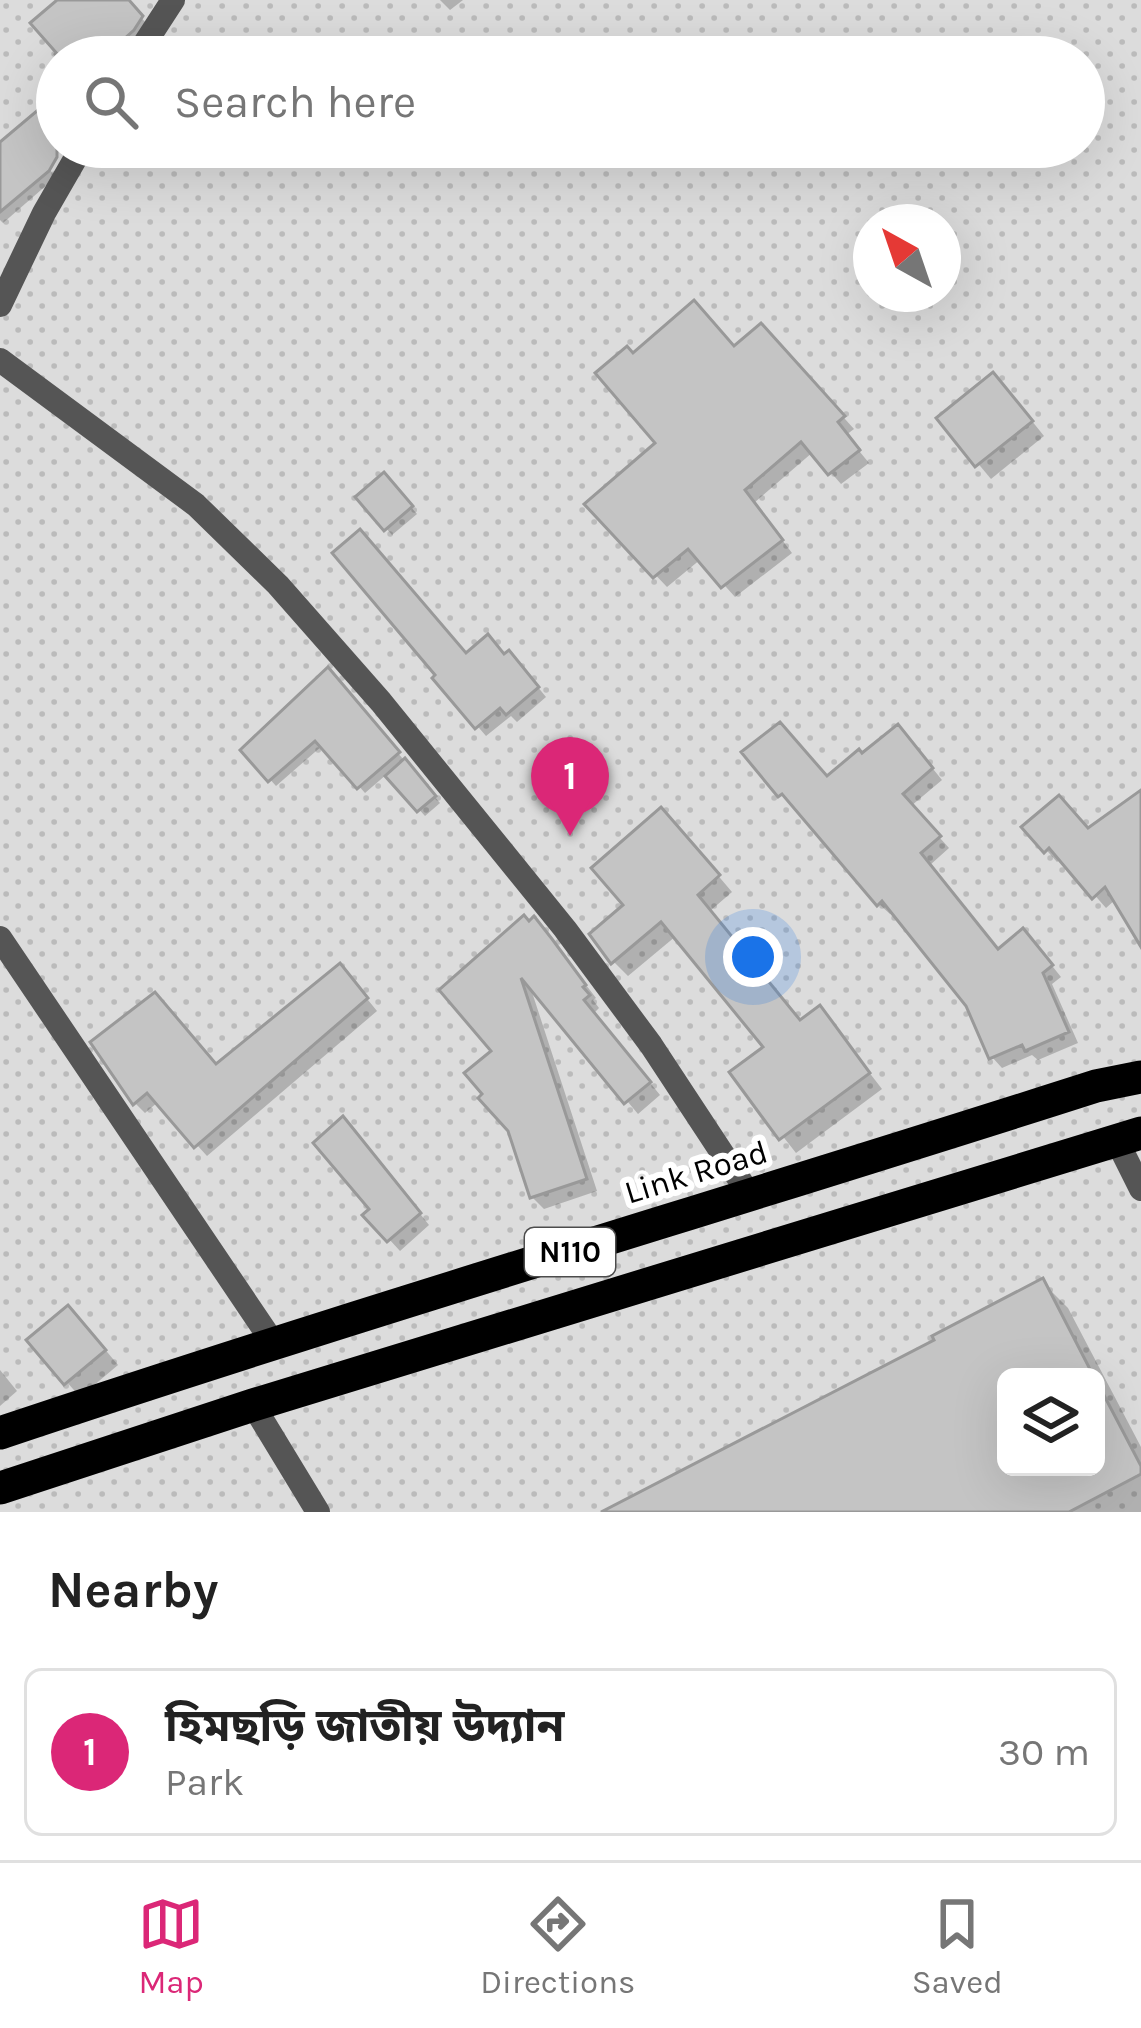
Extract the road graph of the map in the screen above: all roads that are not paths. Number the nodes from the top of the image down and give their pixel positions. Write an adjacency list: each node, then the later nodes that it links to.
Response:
1 (173, 0): 2 (street)
2 (150, 36)
3 (70, 168): 4 (street)
4 (0, 304)
5 (0, 360): 10 (street)
6 (0, 938): 11 (street)
7 (1141, 1077): 10 (highway, Link Road / N110)
8 (1128, 1136): 9 (street); 12 (highway, N110)
9 (1141, 1189)
10 (751, 1197): 11 (highway, Link Road / N110)
11 (272, 1342): 13 (highway, Link Road / N110)
12 (253, 1405): 14 (highway, N110); 15 (street)
13 (0, 1433)
14 (0, 1488)
15 (318, 1512)

